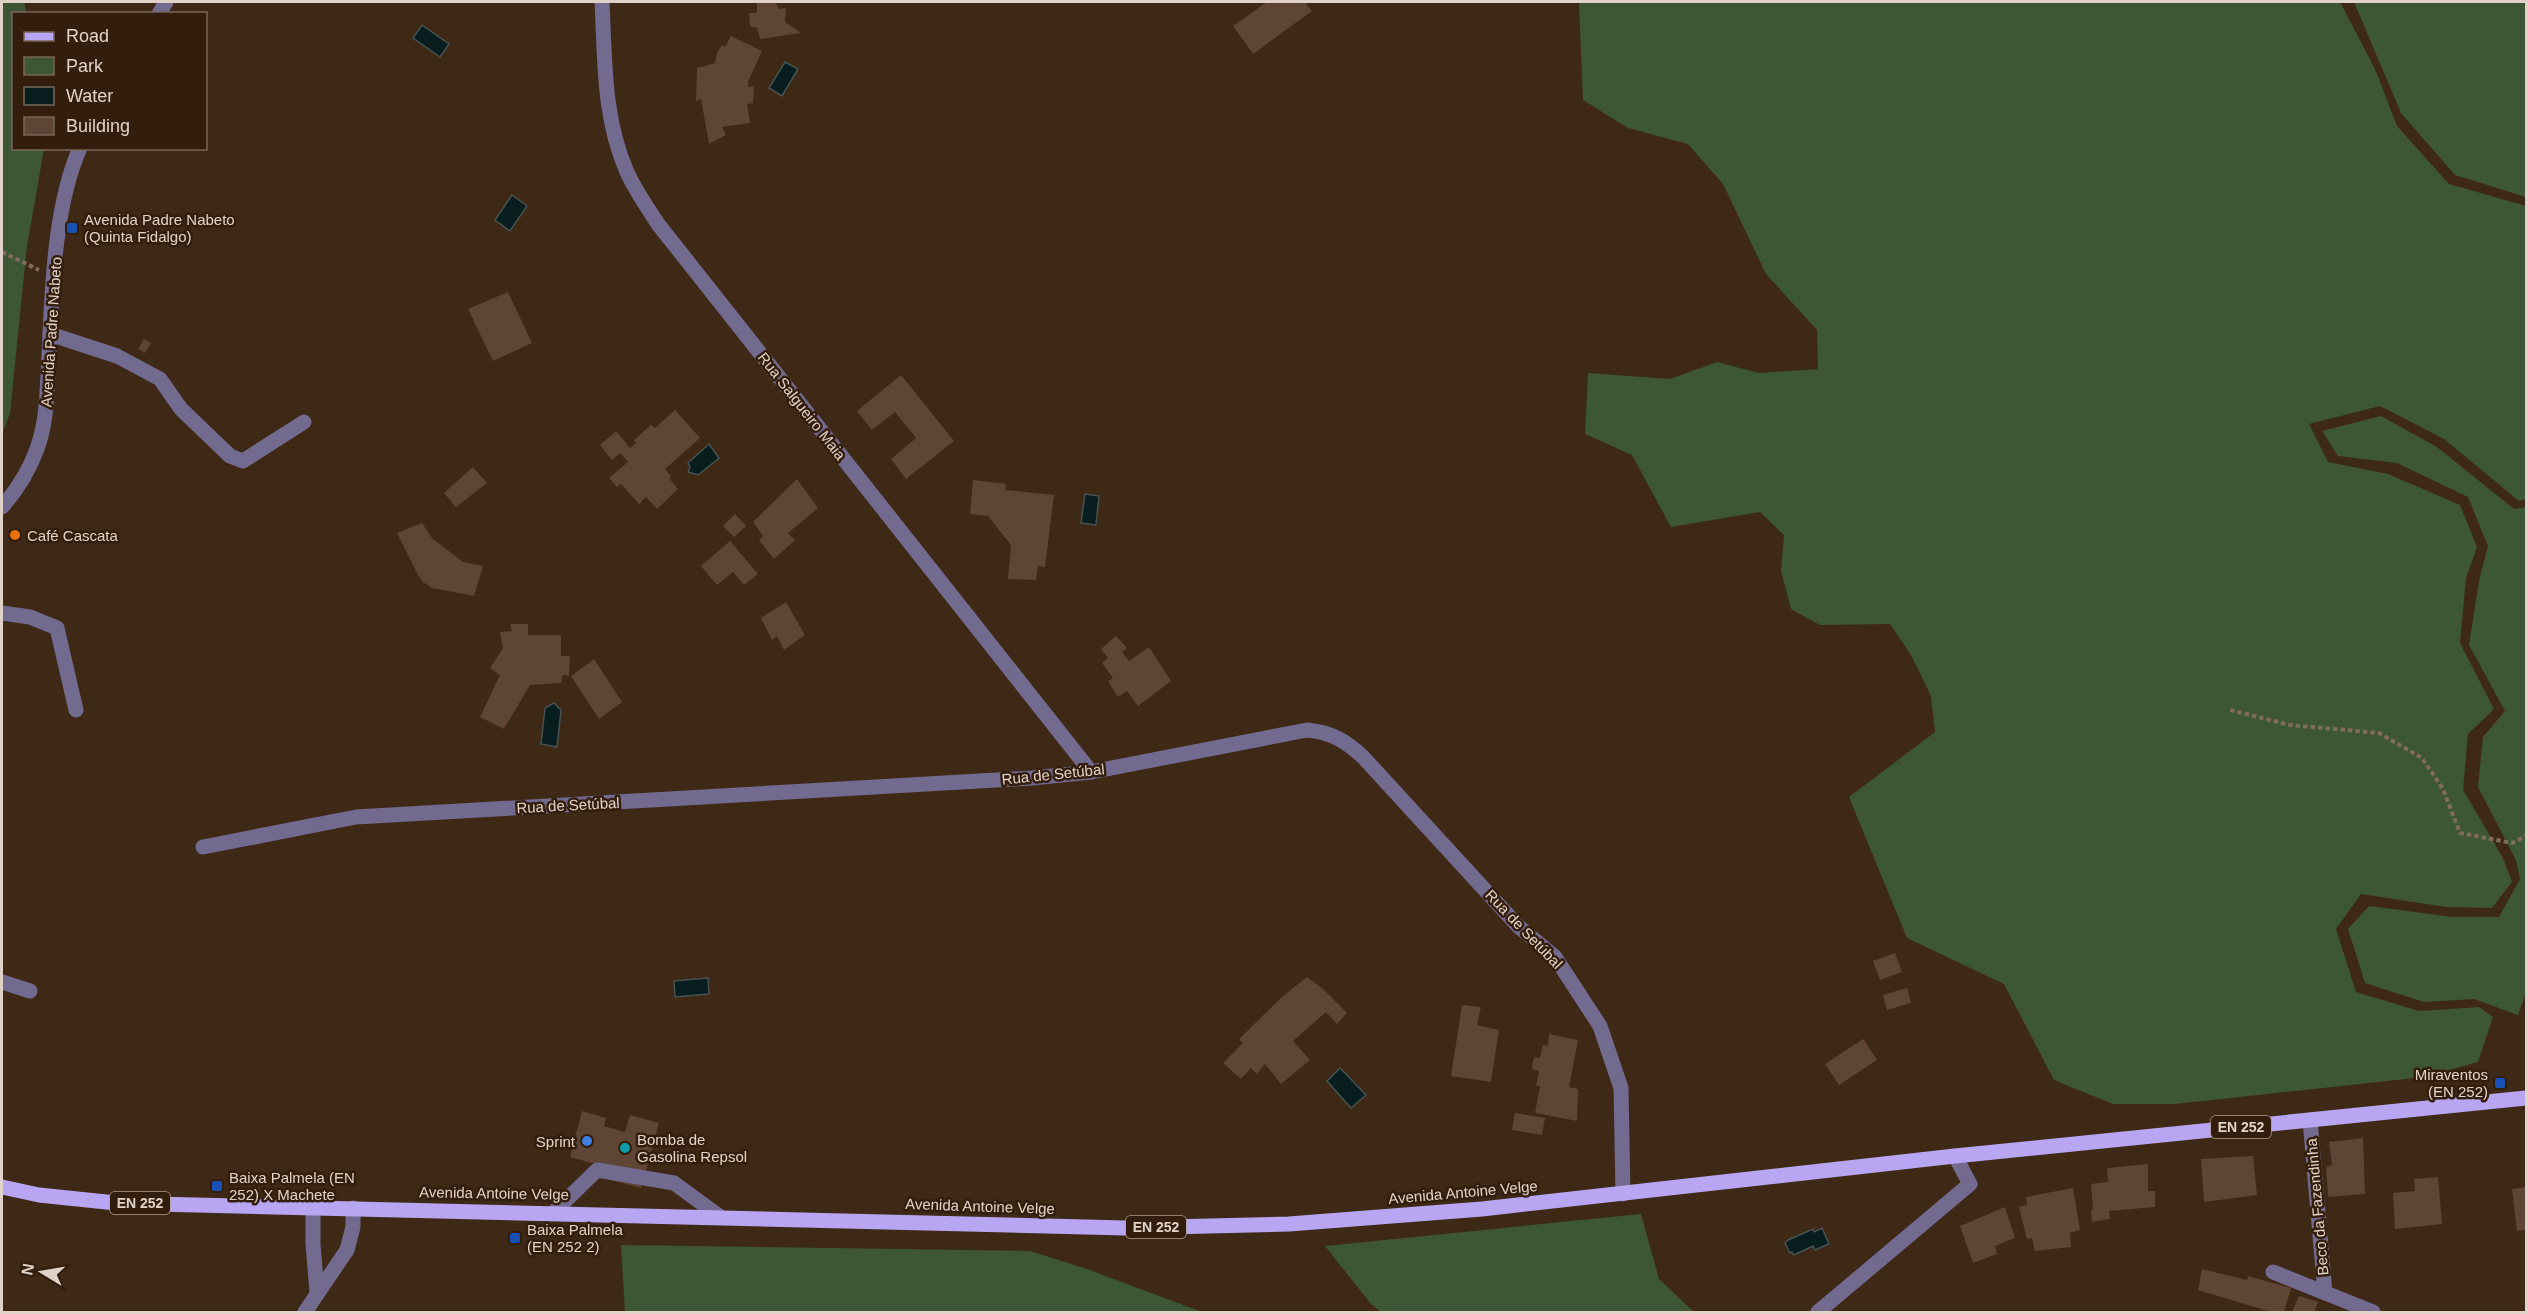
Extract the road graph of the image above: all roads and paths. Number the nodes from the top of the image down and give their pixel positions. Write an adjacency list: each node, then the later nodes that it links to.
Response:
1 (602, 2): 11 (street, Rua Salgueiro Maia)
2 (79, 150): 4 (street, Avenida Padre Nabeto)
3 (2, 252): 4 (path)
4 (54, 276): 5 (street, Avenida Padre Nabeto)
5 (50, 334): 6 (street); 7 (street, Avenida Padre Nabeto)
6 (304, 422)
7 (2, 507)
8 (2, 613): 9 (street)
9 (76, 710)
10 (2230, 710): 12 (path)
11 (1091, 772): 13 (street, Rua de Setúbal); 20 (street, Rua de Setúbal)
12 (2526, 836)
13 (203, 847)
14 (2, 982): 15 (street)
15 (30, 991)
16 (2526, 1098): 17 (main road, EN 252)
17 (2310, 1120): 18 (main road, EN 252); 27 (street, Beco da Fazendinha)
18 (1955, 1156): 20 (main road, Avenida Antoine Velge / EN 252); 29 (street)
19 (2, 1187): 21 (main road, Avenida Antoine Velge / EN 252)
20 (1623, 1194): 24 (main road, Avenida Antoine Velge / EN 252)
21 (314, 1207): 22 (main road, Avenida Antoine Velge / EN 252); 26 (street)
22 (353, 1208): 23 (main road, Avenida Antoine Velge / EN 252); 26 (street)
23 (554, 1212): 24 (main road, Avenida Antoine Velge / EN 252); 24 (street)
24 (719, 1216)
25 (2272, 1272): 27 (street, Beco da Fazendinha)
26 (317, 1292): 28 (street)
27 (2325, 1293): 30 (street, Beco da Fazendinha)
28 (305, 1312)
29 (1818, 1312)
30 (2373, 1312)

